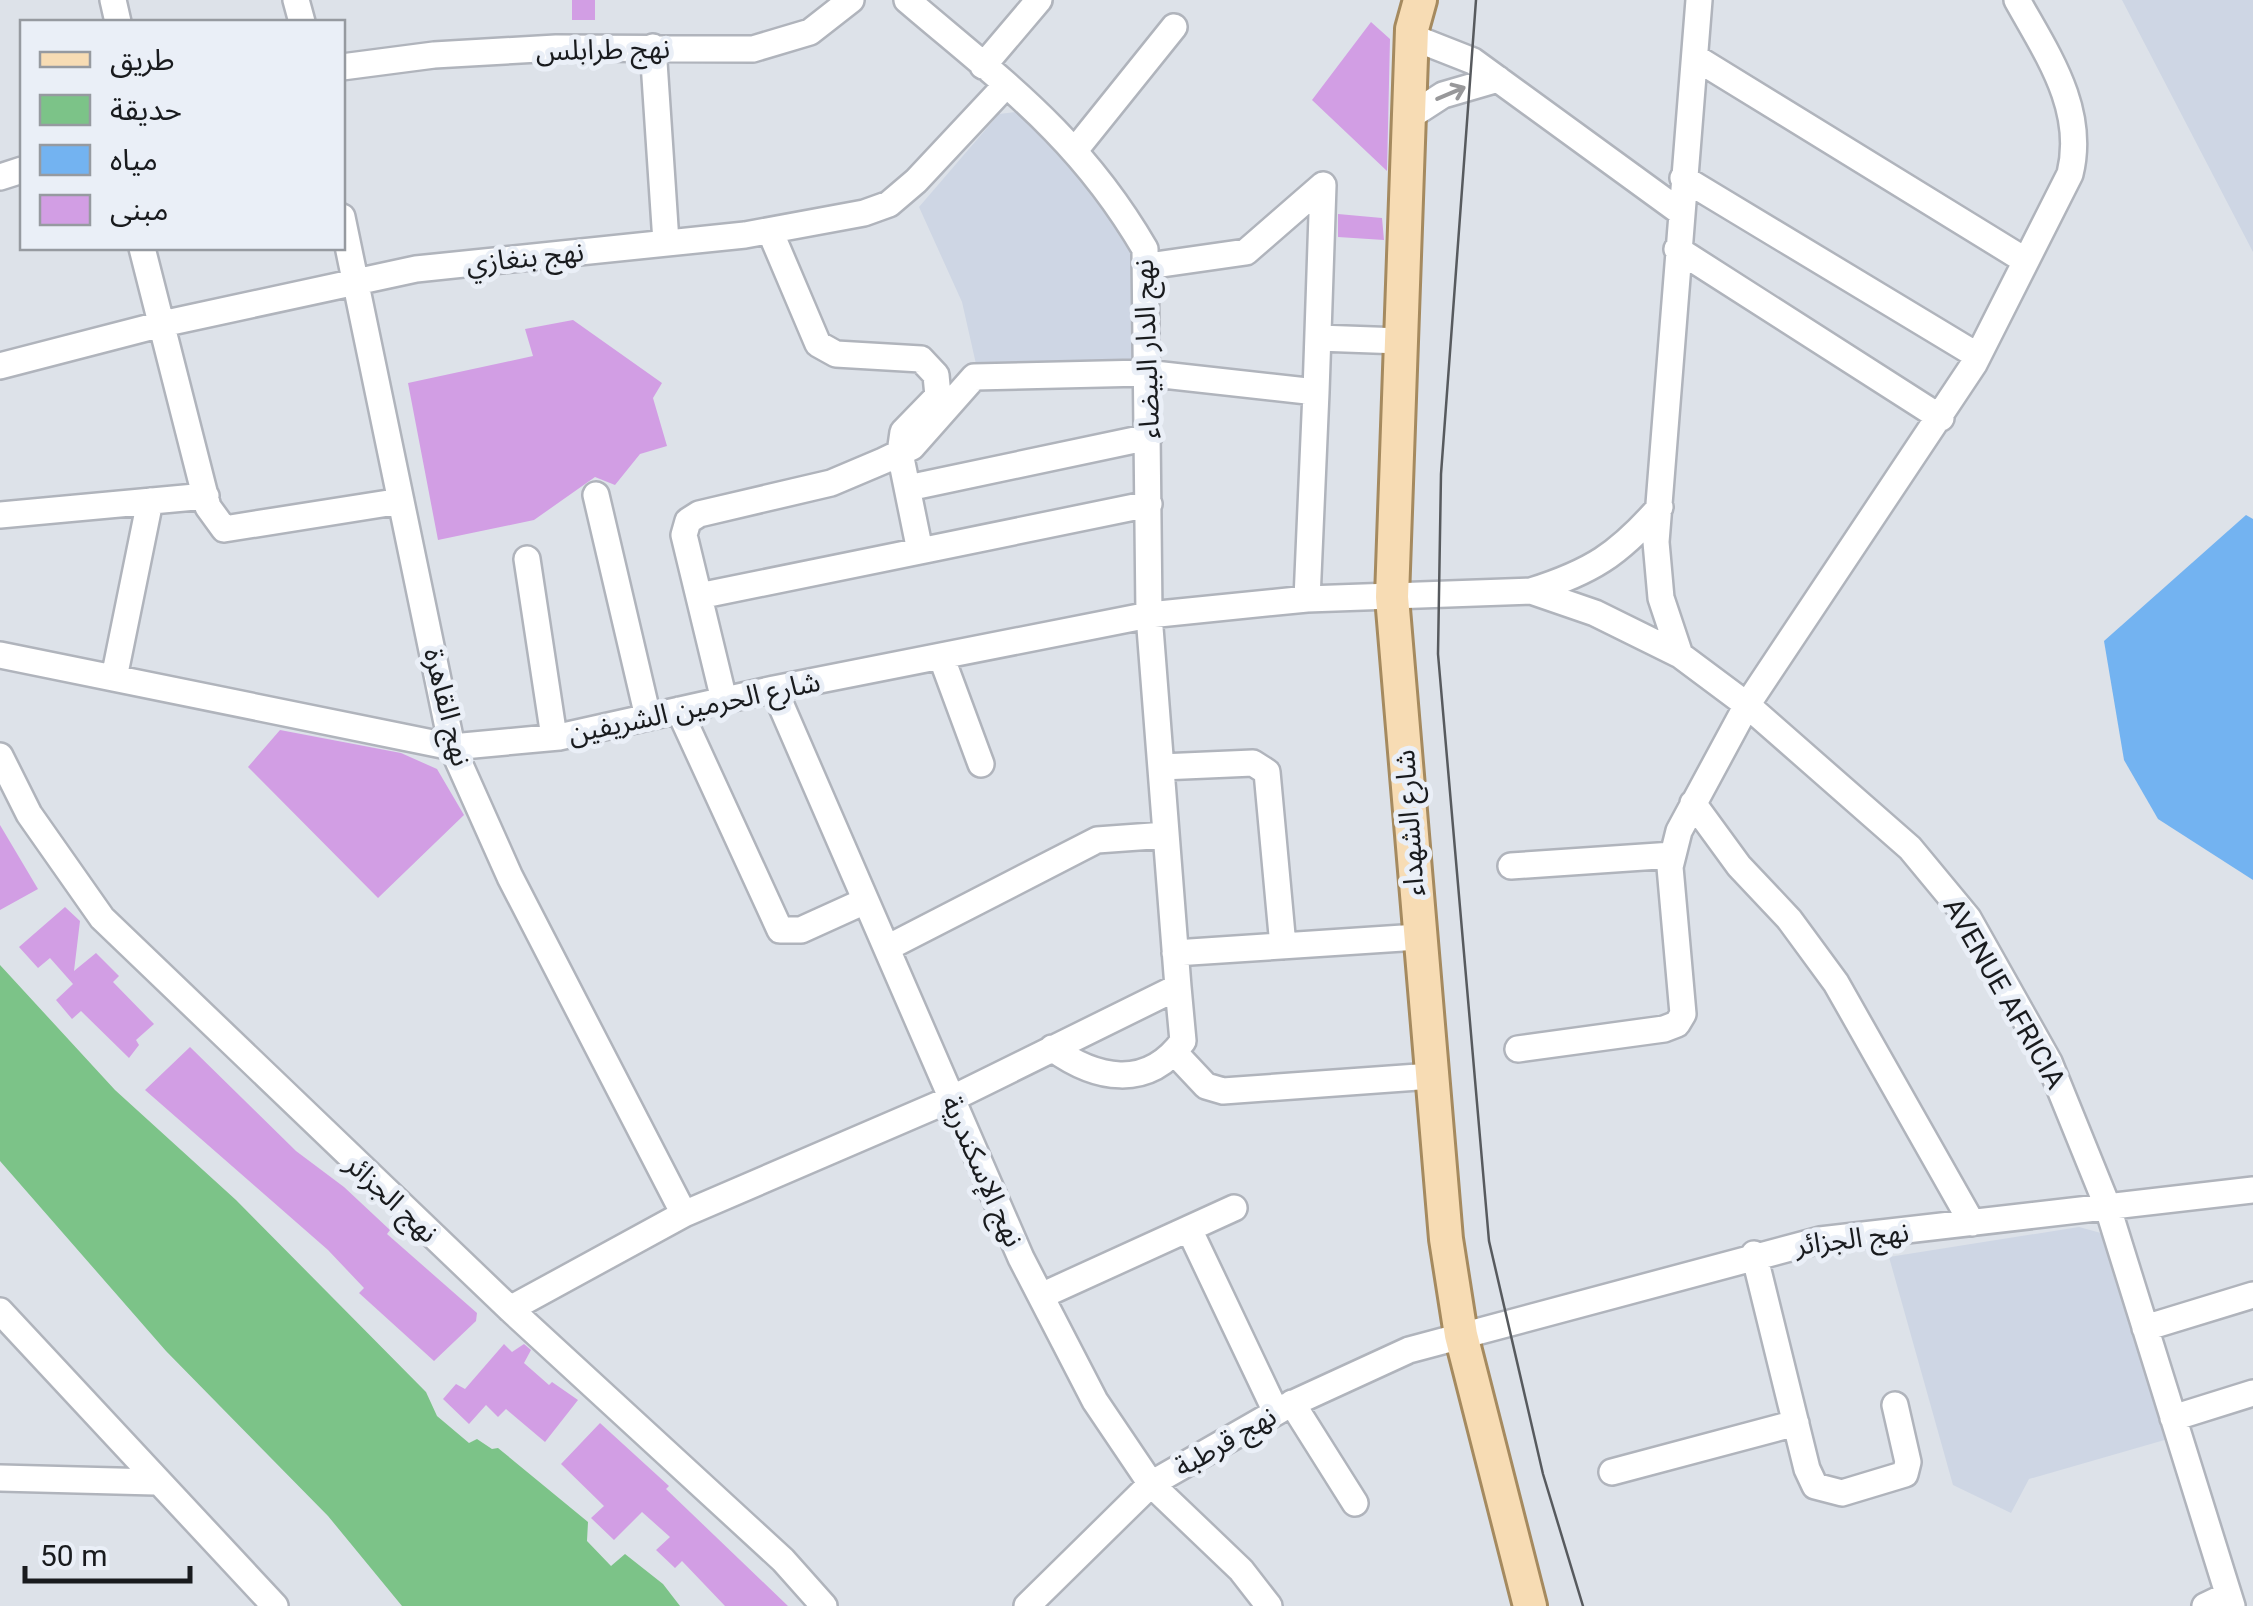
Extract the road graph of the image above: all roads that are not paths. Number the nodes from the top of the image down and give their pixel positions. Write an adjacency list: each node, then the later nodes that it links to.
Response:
1 (850, 0): 8 (street, نهج طرابلس)
2 (906, 0): 10 (street, نهج الدار البيضاء)
3 (1039, 0): 10 (street)
4 (1700, 0): 9 (street)
5 (2018, 0): 23 (street)
6 (1412, 16): 12 (street); 14 (main road, شارع الشهداء)
7 (1174, 27): 15 (street)
8 (653, 47): 11 (street, نهج طرابلس); 20 (street)
9 (1696, 58): 16 (street); 23 (street)
10 (983, 66): 13 (street, نهج الدار البيضاء)
11 (345, 67)
12 (1498, 78): 14 (street, one-way to 12); 17 (street)
13 (1006, 85): 15 (street, نهج الدار البيضاء); 19 (street, نهج بنغازي)
14 (1410, 117): 28 (main road, شارع الشهداء)
15 (1076, 149): 24 (street, نهج الدار البيضاء)
16 (1683, 178): 17 (street); 29 (street)
17 (1679, 211): 21 (street)
18 (345, 231): 25 (street, نهج القاهرة)
19 (770, 231): 20 (street, نهج بنغازي); 35 (street)
20 (666, 242): 25 (street, نهج بنغازي)
21 (1677, 249): 33 (street); 42 (street)
22 (143, 250): 26 (street)
23 (2026, 261): 29 (street)
24 (1148, 266): 27 (street); 31 (street, نهج الدار البيضاء)
25 (356, 282): 26 (street, نهج بنغازي); 39 (street, نهج القاهرة)
26 (162, 324): 30 (street, نهج بنغازي); 38 (street)
27 (1318, 338): 28 (street); 32 (street)
28 (1401, 341): 48 (main road, شارع الشهداء)
29 (1978, 356): 33 (street)
30 (0, 366)
31 (1146, 373): 32 (street); 34 (street, نهج الدار البيضاء); 35 (street)
32 (1316, 392): 49 (street)
33 (1941, 418): 57 (street)
34 (1149, 437): 36 (street); 41 (street, نهج الدار البيضاء)
35 (900, 453): 36 (street); 47 (street)
36 (908, 488): 44 (street)
37 (596, 495): 59 (street)
38 (206, 496): 39 (street); 40 (street)
39 (401, 501): 61 (street, نهج القاهرة)
40 (150, 502): 43 (street); 54 (street)
41 (1149, 504): 44 (street); 50 (street, نهج الدار البيضاء)
42 (1660, 507): 46 (street); 52 (street)
43 (0, 515)
44 (920, 551): 47 (street)
45 (528, 559): 60 (street)
46 (1531, 592): 48 (street, AVENUE AFRICIA); 52 (street, AVENUE AFRICIA)
47 (699, 596): 56 (street)
48 (1392, 597): 49 (street, شارع الحرمين الشريفين); 70 (main road, شارع الشهداء)
49 (1308, 599): 50 (street, شارع الحرمين الشريفين)
50 (1149, 615): 53 (street, شارع الحرمين الشريفين); 64 (street, نهج الدار البيضاء)
51 (0, 655): 54 (street, شارع الحرمين الشريفين)
52 (1680, 655): 57 (street, AVENUE AFRICIA)
53 (941, 656): 55 (street, شارع الحرمين الشريفين); 63 (street)
54 (114, 678): 61 (street, شارع الحرمين الشريفين)
55 (774, 689): 56 (street, شارع الحرمين الشريفين); 69 (street, نهج الإسكندرية)
56 (724, 700): 58 (street, شارع الحرمين الشريفين)
57 (1747, 706): 65 (street); 81 (street, AVENUE AFRICIA)
58 (679, 710): 59 (street, شارع الحرمين الشريفين); 69 (street)
59 (648, 717): 60 (street, شارع الحرمين الشريفين)
60 (554, 737): 61 (street, شارع الحرمين الشريفين)
61 (452, 747): 83 (street, نهج القاهرة)
62 (0, 756): 89 (street, نهج الجزائر)
63 (981, 764)
64 (1160, 767): 66 (street, نهج الدار البيضاء); 71 (street)
65 (1692, 802): 67 (street); 84 (street)
66 (1166, 835): 72 (street); 73 (street, نهج الدار البيضاء)
67 (1672, 855): 68 (street); 76 (street)
68 (1510, 866)
69 (866, 901): 72 (street, نهج الإسكندرية)
70 (1418, 937): 71 (street); 78 (main road, شارع الشهداء)
71 (1283, 946): 73 (street)
72 (887, 948): 79 (street, نهج الإسكندرية)
73 (1175, 953): 74 (street, نهج الدار البيضاء)
74 (1178, 987): 75 (street); 77 (street, نهج الدار البيضاء)
75 (1052, 1048): 77 (street); 79 (street)
76 (1518, 1048)
77 (1174, 1052): 78 (street)
78 (1432, 1076): 92 (main road, شارع الشهداء)
79 (951, 1099): 83 (street); 88 (street, نهج الإسكندرية)
80 (2253, 1190): 81 (street, نهج الجزائر)
81 (2107, 1205): 84 (street, نهج الجزائر); 91 (street, AVENUE AFRICIA)
82 (1234, 1208): 85 (street)
83 (684, 1214): 89 (street)
84 (1972, 1223): 86 (street, نهج الجزائر)
85 (1189, 1229): 88 (street); 95 (street)
86 (1754, 1254): 92 (street, نهج الجزائر); 97 (street)
87 (2253, 1294): 91 (street)
88 (1041, 1296): 101 (street, نهج الإسكندرية)
89 (510, 1310): 105 (street, نهج الجزائر)
90 (0, 1311): 100 (street)
91 (2145, 1328): 96 (street, AVENUE AFRICIA)
92 (1460, 1335): 95 (street, نهج قرطبة); 108 (main road, شارع الشهداء)
93 (2253, 1393): 96 (street)
94 (1896, 1405): 97 (street)
95 (1284, 1407): 101 (street, نهج قرطبة); 102 (street)
96 (2173, 1418): 103 (street, AVENUE AFRICIA)
97 (1796, 1423): 98 (street)
98 (1612, 1472)
99 (0, 1478): 100 (street)
100 (156, 1482): 104 (street)
101 (1151, 1484): 106 (street, نهج قرطبة); 107 (street, نهج الإسكندرية)
102 (1356, 1503)
103 (2231, 1603)
104 (275, 1606)
105 (824, 1606)
106 (1027, 1606)
107 (1269, 1606)
108 (1530, 1606)

